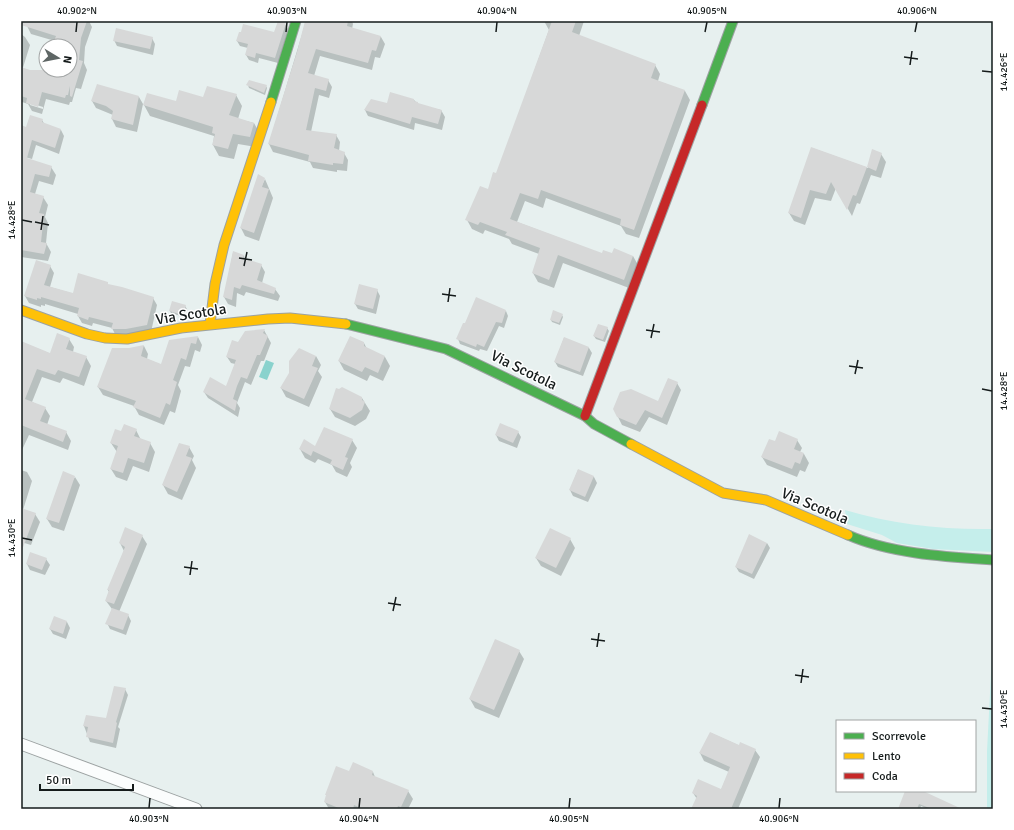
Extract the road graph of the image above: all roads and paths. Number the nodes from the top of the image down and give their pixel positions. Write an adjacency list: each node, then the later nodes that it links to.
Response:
1 (296, 21): 4 (street)
2 (733, 21): 5 (street)
3 (21, 310): 4 (street, Via Scotola)
4 (210, 324): 5 (street, Via Scotola)
5 (585, 416): 6 (street, Via Scotola)
6 (993, 560)
7 (21, 744): 8 (street)
8 (196, 809)

